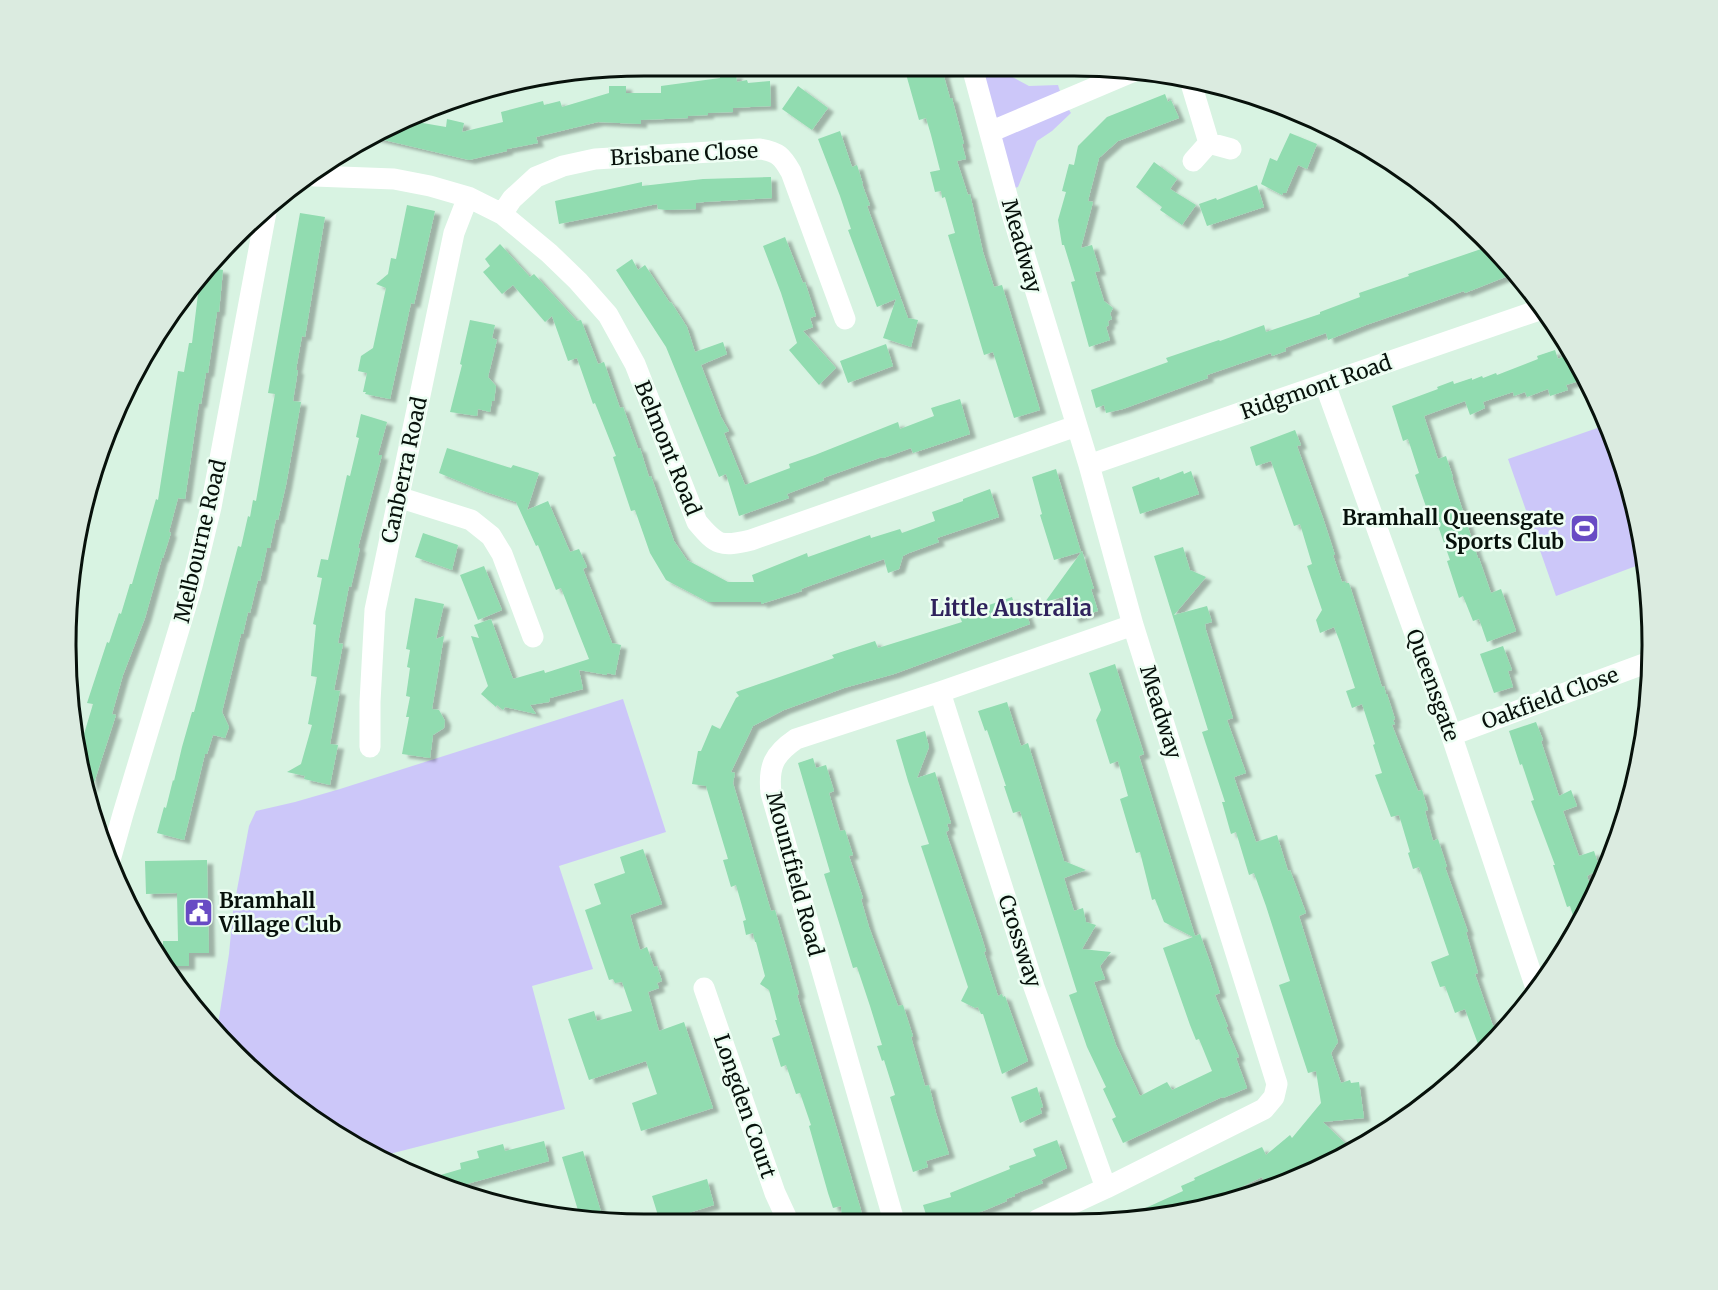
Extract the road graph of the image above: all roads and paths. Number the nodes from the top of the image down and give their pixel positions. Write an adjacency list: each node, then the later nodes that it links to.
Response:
1 (974, 76): 4 (street, Meadway)
2 (1116, 79): 4 (street)
3 (1193, 89): 5 (street)
4 (990, 132): 15 (street, Meadway)
5 (1209, 143): 6 (street); 7 (street)
6 (1231, 149)
7 (1193, 161)
8 (323, 176): 9 (street, Belmont Road)
9 (468, 197): 10 (street, Belmont Road); 17 (street, Canberra Road)
10 (502, 214): 13 (street, Brisbane Close); 15 (street, Belmont Road)
11 (264, 224): 24 (street, Melbourne Road)
12 (1533, 312): 14 (street, Ridgmont Road)
13 (845, 319)
14 (1325, 384): 16 (street, Ridgmont Road); 22 (street, Queensgate)
15 (1076, 426): 16 (street, Meadway)
16 (1089, 465): 18 (street, Meadway)
17 (398, 497): 19 (street); 23 (street, Canberra Road)
18 (1133, 625): 21 (street, Mountfield Road); 27 (street, Meadway)
19 (532, 637)
20 (1641, 665): 22 (street, Oakfield Close)
21 (940, 692): 27 (street, Crossway); 29 (street, Mountfield Road)
22 (1452, 735): 25 (street, Queensgate)
23 (370, 747)
24 (114, 846)
25 (1533, 979)
26 (704, 988): 28 (street, Longden Court)
27 (1106, 1188): 30 (street, Meadway)
28 (785, 1214)
29 (892, 1214)
30 (1049, 1214)

